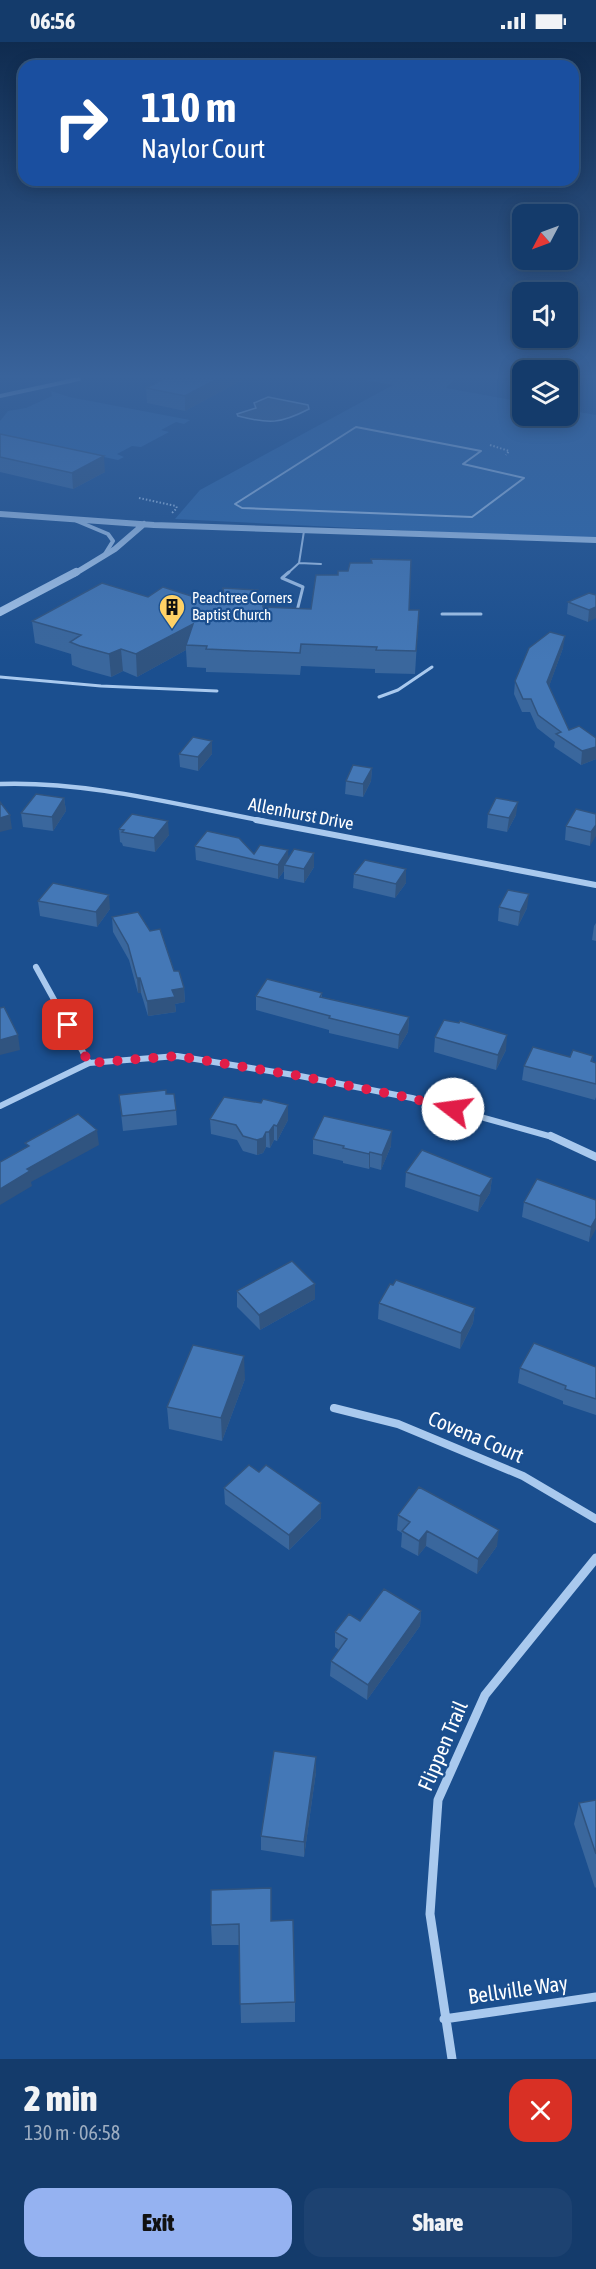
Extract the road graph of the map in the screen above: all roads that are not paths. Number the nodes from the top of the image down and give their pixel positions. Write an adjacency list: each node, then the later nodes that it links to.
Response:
1 (281, 473): 3 (lane)
2 (501, 473): 3 (lane)
3 (242, 508)
4 (0, 514): 5 (street)
5 (76, 521): 6 (street); 9 (street)
6 (144, 524): 7 (street); 9 (street)
7 (304, 531): 8 (street); 10 (lane)
8 (596, 540)
9 (105, 554): 12 (street)
10 (299, 563): 11 (lane); 15 (lane)
11 (321, 564)
12 (0, 612)
13 (442, 614): 14 (lane)
14 (481, 614)
15 (286, 616)
16 (432, 667): 19 (lane)
17 (0, 676): 18 (lane)
18 (217, 690)
19 (379, 697)
20 (0, 784): 21 (street, Allenhurst Drive)
21 (596, 885)
22 (36, 967): 23 (street)
23 (89, 1063): 24 (street); 25 (street)
24 (0, 1106)
25 (596, 1157)
26 (334, 1408): 27 (street, Covena Court)
27 (596, 1519)
28 (596, 1558): 30 (street, Flippen Trail)
29 (596, 1997): 30 (street, Bellville Way)
30 (444, 2019): 31 (street, Flippen Trail)
31 (452, 2059)

